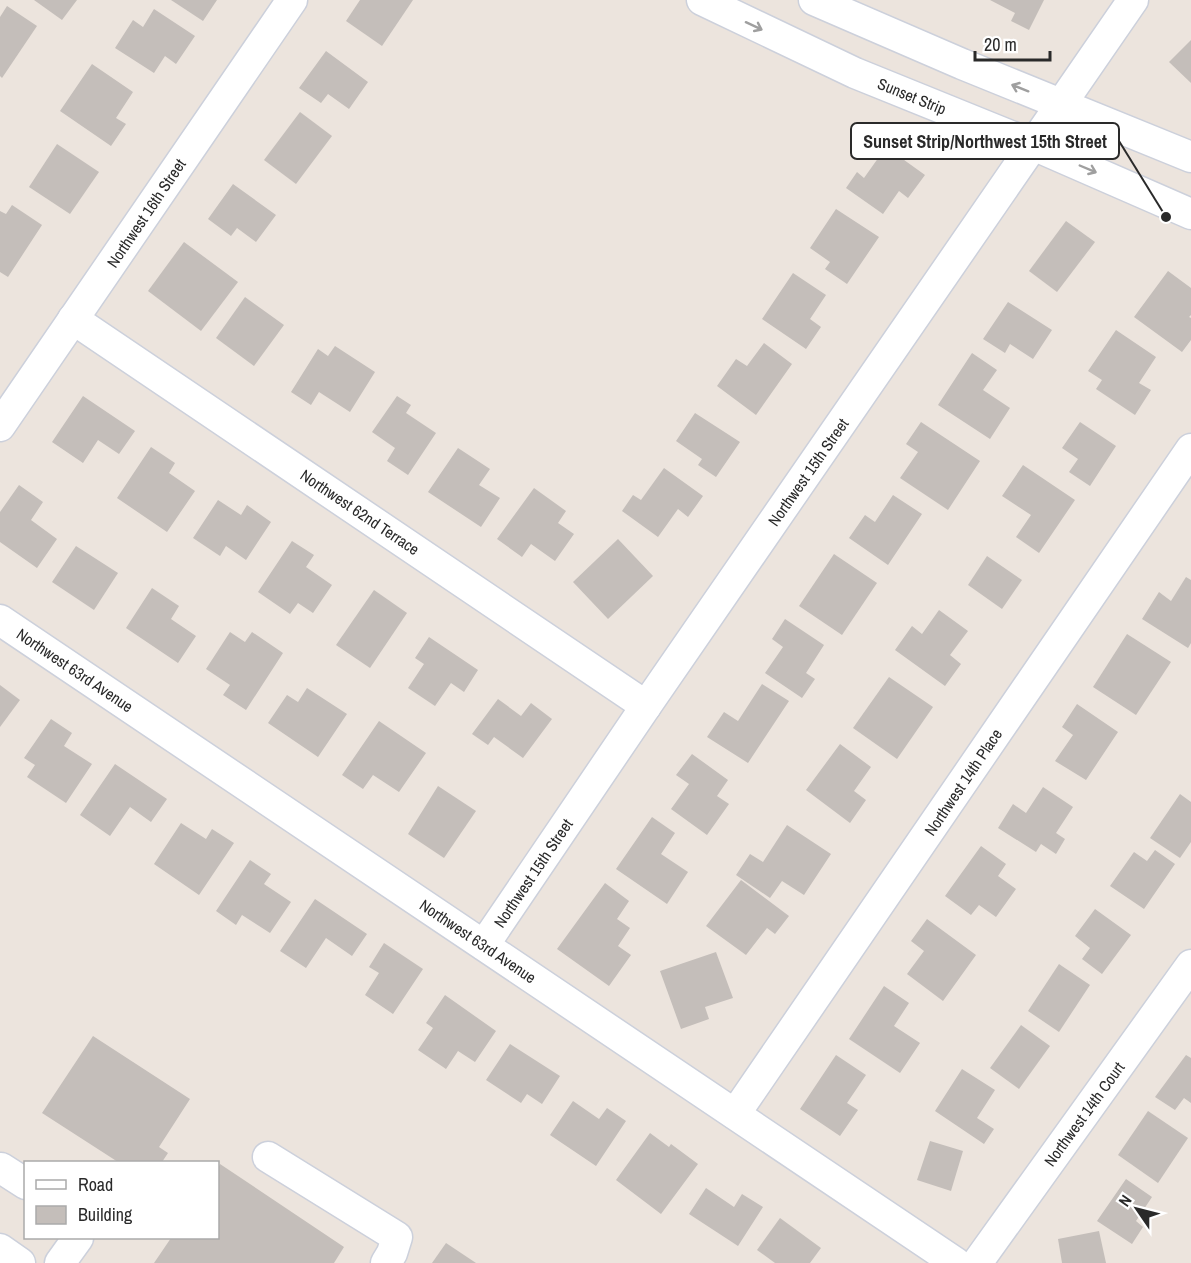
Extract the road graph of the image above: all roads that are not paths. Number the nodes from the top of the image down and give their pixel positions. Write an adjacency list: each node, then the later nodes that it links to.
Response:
1 (292, 0): 11 (street, Northwest 16th Street)
2 (702, 0): 6 (street, Sunset Strip, one-way to 6)
3 (814, 0): 5 (street)
4 (1133, 0): 7 (street, Northwest 15th Street)
5 (874, 26): 6 (street); 7 (street, one-way to 5)
6 (855, 73): 8 (street, Sunset Strip)
7 (1060, 104): 8 (street, Northwest 15th Street); 9 (street)
8 (1033, 145): 10 (street, Sunset Strip, one-way to 10); 15 (street, Northwest 15th Street)
9 (1191, 157)
10 (1191, 214)
11 (73, 319): 12 (street, Northwest 16th Street); 15 (street, Northwest 62nd Terrace)
12 (0, 426)
13 (1191, 449): 18 (street, Northwest 14th Place)
14 (0, 620): 16 (street, Northwest 63rd Avenue)
15 (646, 706): 16 (street, Northwest 15th Street)
16 (484, 945): 18 (street, Northwest 63rd Avenue)
17 (1191, 965): 26 (street, Northwest 14th Court)
18 (735, 1114): 25 (street, Northwest 63rd Avenue)
19 (268, 1157): 24 (street)
20 (77, 1239): 23 (street)
21 (0, 1249): 22 (street)
22 (20, 1263)
23 (60, 1263)
24 (386, 1263)
25 (956, 1263)
26 (977, 1263)

